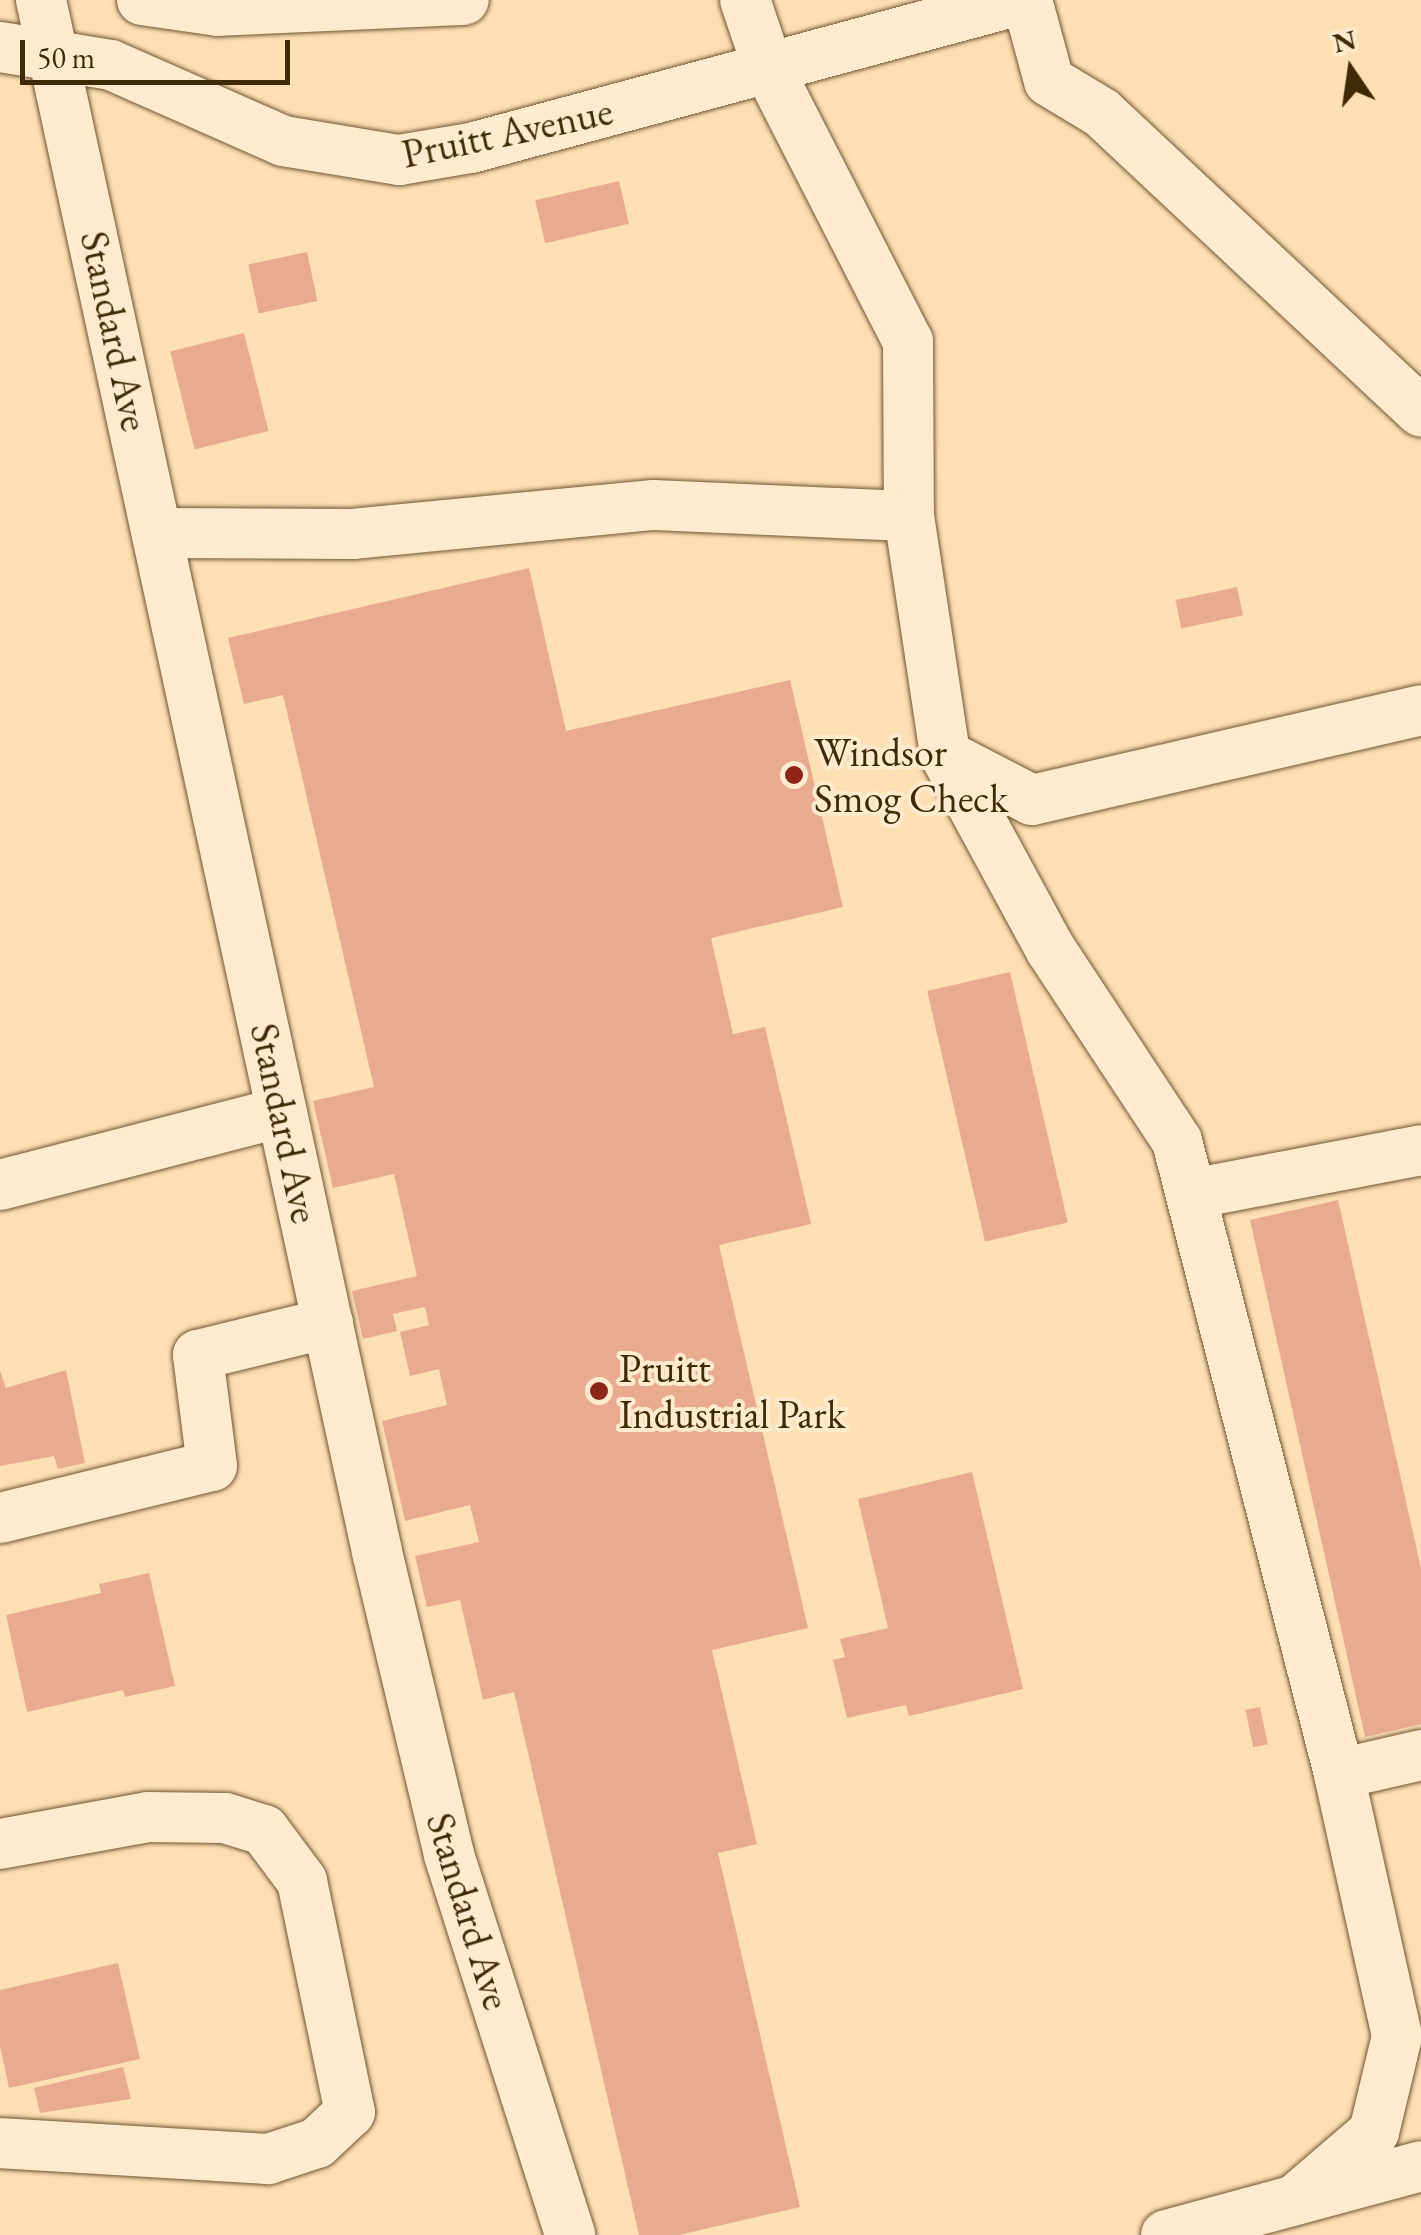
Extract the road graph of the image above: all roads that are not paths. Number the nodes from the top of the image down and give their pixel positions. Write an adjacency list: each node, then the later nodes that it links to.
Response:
1 (42, 0): 7 (street, Standard Ave)
2 (142, 0): 3 (street)
3 (464, 0)
4 (744, 0): 8 (street)
5 (1023, 0): 8 (street, Pruitt Avenue); 9 (street)
6 (0, 47): 7 (street, Pruitt Avenue)
7 (55, 53): 8 (street, Pruitt Avenue); 11 (street, Standard Ave)
8 (768, 68): 10 (street)
9 (1421, 412)
10 (910, 516): 11 (street); 13 (street)
11 (158, 532): 14 (street, Standard Ave)
12 (1421, 710): 13 (street)
13 (945, 755): 17 (street)
14 (282, 1112): 16 (street); 18 (street, Standard Ave)
15 (1421, 1150): 17 (street)
16 (0, 1185)
17 (1191, 1194): 21 (street)
18 (328, 1323): 19 (street); 26 (street, Standard Ave)
19 (0, 1518)
20 (1421, 1755): 21 (street)
21 (1339, 1774): 25 (street)
22 (0, 1844): 23 (street)
23 (0, 2142)
24 (1421, 2166): 25 (street)
25 (1296, 2199): 27 (street)
26 (570, 2235)
27 (1166, 2235)

